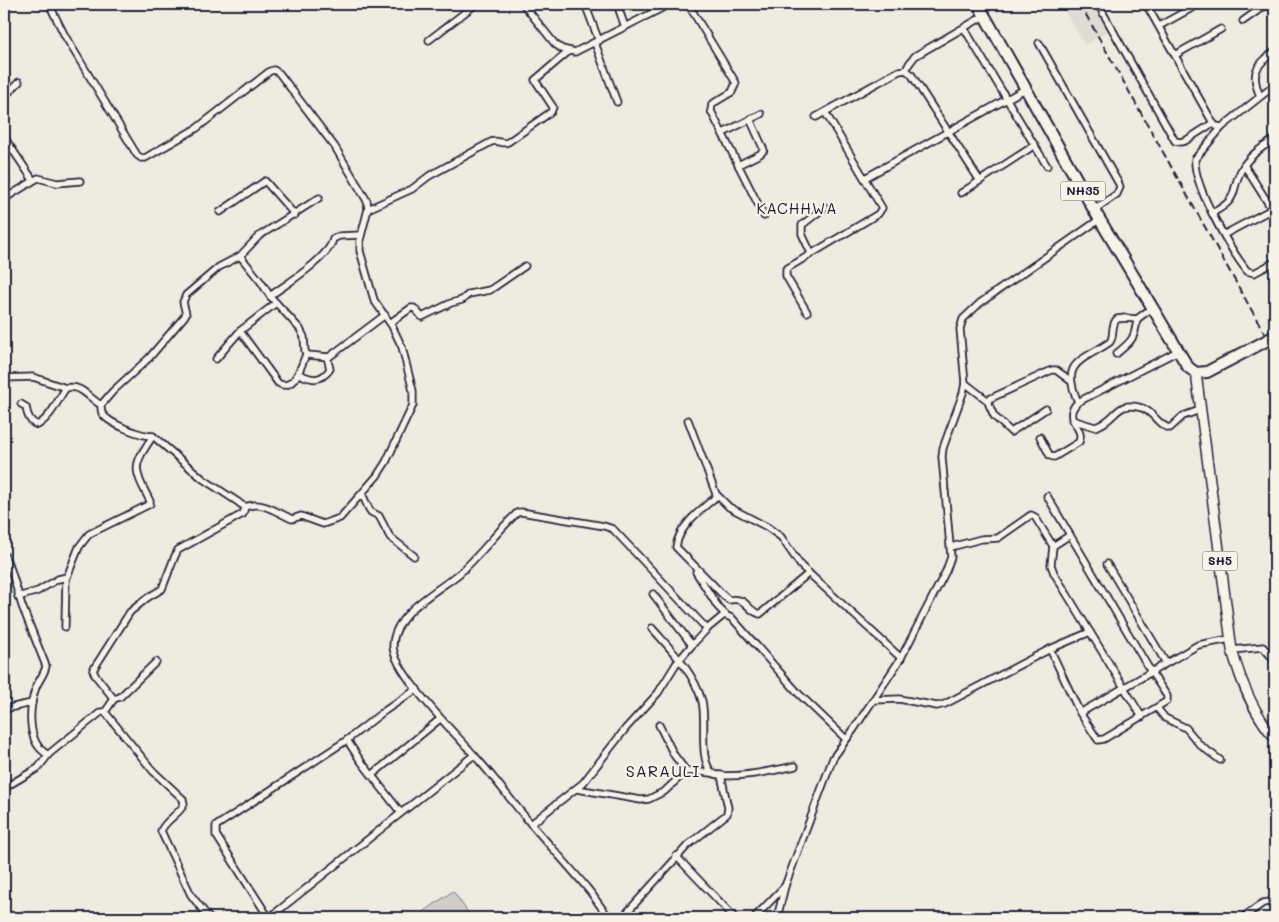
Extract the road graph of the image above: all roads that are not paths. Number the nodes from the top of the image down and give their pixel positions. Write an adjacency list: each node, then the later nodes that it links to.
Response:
1 (49, 4): 56 (street)
2 (476, 4): 20 (street)
3 (523, 4): 24 (street)
4 (584, 4): 21 (street)
5 (617, 4): 17 (street)
6 (670, 4): 17 (street)
7 (688, 4): 41 (street)
8 (978, 4): 14 (highway, NH35)
9 (1098, 4): 38 (street)
10 (1146, 4): 16 (street)
11 (1199, 4): 13 (street)
12 (1267, 4): 15 (street)
13 (1189, 6): 16 (street)
14 (984, 16): 18 (street); 29 (highway, NH35)
15 (1243, 21)
16 (1159, 26): 25 (street)
17 (625, 27): 21 (street)
18 (964, 28): 26 (street); 32 (street)
19 (1221, 29): 25 (street)
20 (428, 40)
21 (597, 42): 24 (street); 33 (street)
22 (1039, 43): 61 (street)
23 (1275, 50): 30 (street)
24 (568, 52): 56 (street)
25 (1175, 55): 38 (street)
26 (906, 70): 34 (street); 40 (street)
27 (19, 82): 31 (street)
28 (1275, 85): 30 (street)
29 (1026, 89): 32 (street); 61 (highway, NH35)
30 (1260, 96): 39 (street)
31 (4, 97)
32 (1007, 99): 40 (street); 44 (street)
33 (617, 102)
34 (825, 112): 36 (street); 48 (street)
35 (761, 114): 37 (street)
36 (816, 116)
37 (750, 119): 41 (street); 45 (street)
38 (1213, 123): 39 (street)
39 (1222, 127): 59 (street)
40 (948, 132): 48 (street); 51 (street)
41 (723, 133): 45 (street)
42 (4, 138): 49 (street)
43 (1275, 138): 46 (street)
44 (1035, 145): 47 (street); 51 (street)
45 (738, 165): 62 (street)
46 (1244, 165): 58 (street); 59 (street)
47 (1047, 166)
48 (865, 178): 65 (street)
49 (33, 180): 50 (street); 53 (street)
50 (80, 181)
51 (980, 181): 52 (street)
52 (960, 193)
53 (4, 197)
54 (319, 198): 60 (street)
55 (825, 207): 65 (street)
56 (368, 209): 64 (street)
57 (220, 212): 60 (street)
58 (1274, 212): 63 (street)
59 (1212, 213): 63 (street)
60 (295, 214): 66 (street)
61 (1097, 214): 71 (highway, NH35); 87 (street)
62 (764, 216)
63 (1225, 234): 67 (street)
64 (362, 235): 69 (street); 73 (street)
65 (811, 253): 72 (street)
66 (240, 256): 69 (street); 92 (street)
67 (1275, 262)
68 (525, 266): 75 (street)
69 (270, 296): 70 (street)
70 (276, 302): 76 (street); 79 (street)
71 (1152, 308): 74 (street); 78 (highway, NH35)
72 (807, 312)
73 (384, 315): 75 (street); 81 (street)
74 (1137, 319): 80 (street); 86 (street)
75 (390, 323): 99 (street)
76 (240, 331): 82 (street); 84 (street)
77 (1275, 336): 83 (highway, bridge)
78 (1178, 351): 83 (highway, NH35); 90 (street)
79 (306, 354): 81 (street); 84 (street)
80 (1116, 354)
81 (327, 357): 84 (street)
82 (216, 359)
83 (1196, 373): 94 (main road, SH5)
84 (299, 374)
85 (4, 378): 88 (street)
86 (1071, 380): 89 (street); 90 (street)
87 (965, 383): 89 (street); 105 (street)
88 (66, 388): 91 (street); 92 (street)
89 (987, 400): 93 (street)
90 (1078, 402): 96 (street)
91 (21, 404)
92 (101, 405): 97 (street)
93 (1046, 409)
94 (1200, 410): 96 (street); 119 (main road, SH5)
95 (688, 420): 100 (street)
96 (1072, 420): 98 (street)
97 (154, 436): 102 (street); 111 (street)
98 (1040, 437)
99 (362, 494): 102 (street); 107 (street)
100 (717, 496): 108 (street); 110 (street)
101 (1047, 496): 103 (street)
102 (245, 507): 131 (street)
103 (1070, 535): 104 (street); 128 (street)
104 (1054, 546): 105 (street); 118 (street)
105 (951, 547): 123 (street)
106 (4, 556): 113 (street)
107 (414, 556)
108 (689, 561): 110 (street); 114 (street)
109 (1106, 564): 127 (street)
110 (809, 573): 123 (street)
111 (66, 577): 113 (street); 115 (street)
112 (653, 594): 120 (street)
113 (18, 597): 133 (street)
114 (726, 615): 117 (street); 142 (street)
115 (65, 627)
116 (652, 628): 124 (street)
117 (707, 629): 120 (street); 130 (street)
118 (1090, 632): 121 (street); 129 (street)
119 (1230, 639): 122 (main road, SH5); 127 (street)
120 (692, 645): 124 (street)
121 (1050, 649): 132 (street); 137 (street)
122 (1232, 650): 125 (street); 141 (main road, SH5)
123 (900, 658): 132 (street)
124 (680, 659): 149 (street); 153 (street)
125 (1275, 661)
126 (156, 662): 131 (street)
127 (1166, 663): 128 (street)
128 (1151, 672): 129 (street); 134 (street)
129 (1125, 688): 137 (street); 138 (street)
130 (417, 689): 139 (street); 143 (street)
131 (114, 699): 136 (street)
132 (874, 700): 142 (street)
133 (32, 703): 135 (street); 144 (street)
134 (1157, 708): 138 (street); 146 (street)
135 (4, 709)
136 (105, 712): 144 (street); 160 (street)
137 (1080, 713): 138 (street)
138 (1142, 716)
139 (440, 719): 145 (street); 150 (street)
140 (659, 725): 148 (street)
141 (1275, 738)
142 (846, 739): 157 (street)
143 (347, 740): 150 (street); 161 (street)
144 (49, 754): 152 (street)
145 (474, 755): 154 (street); 155 (street)
146 (1220, 760)
147 (795, 766): 151 (street)
148 (686, 771): 149 (street); 153 (street)
149 (712, 773): 151 (street)
150 (372, 775): 154 (street)
151 (721, 776): 156 (street)
152 (4, 788)
153 (576, 789): 155 (street)
154 (401, 813): 161 (street)
155 (531, 824): 159 (street)
156 (676, 856): 164 (street); 165 (street)
157 (786, 886): 166 (street); 167 (street)
158 (1275, 906): 168 (street)
159 (604, 912): 162 (street); 163 (street)
160 (209, 918)
161 (269, 918)
162 (596, 918)
163 (610, 918)
164 (622, 918)
165 (735, 918)
166 (754, 918)
167 (777, 918)
168 (1242, 918)

